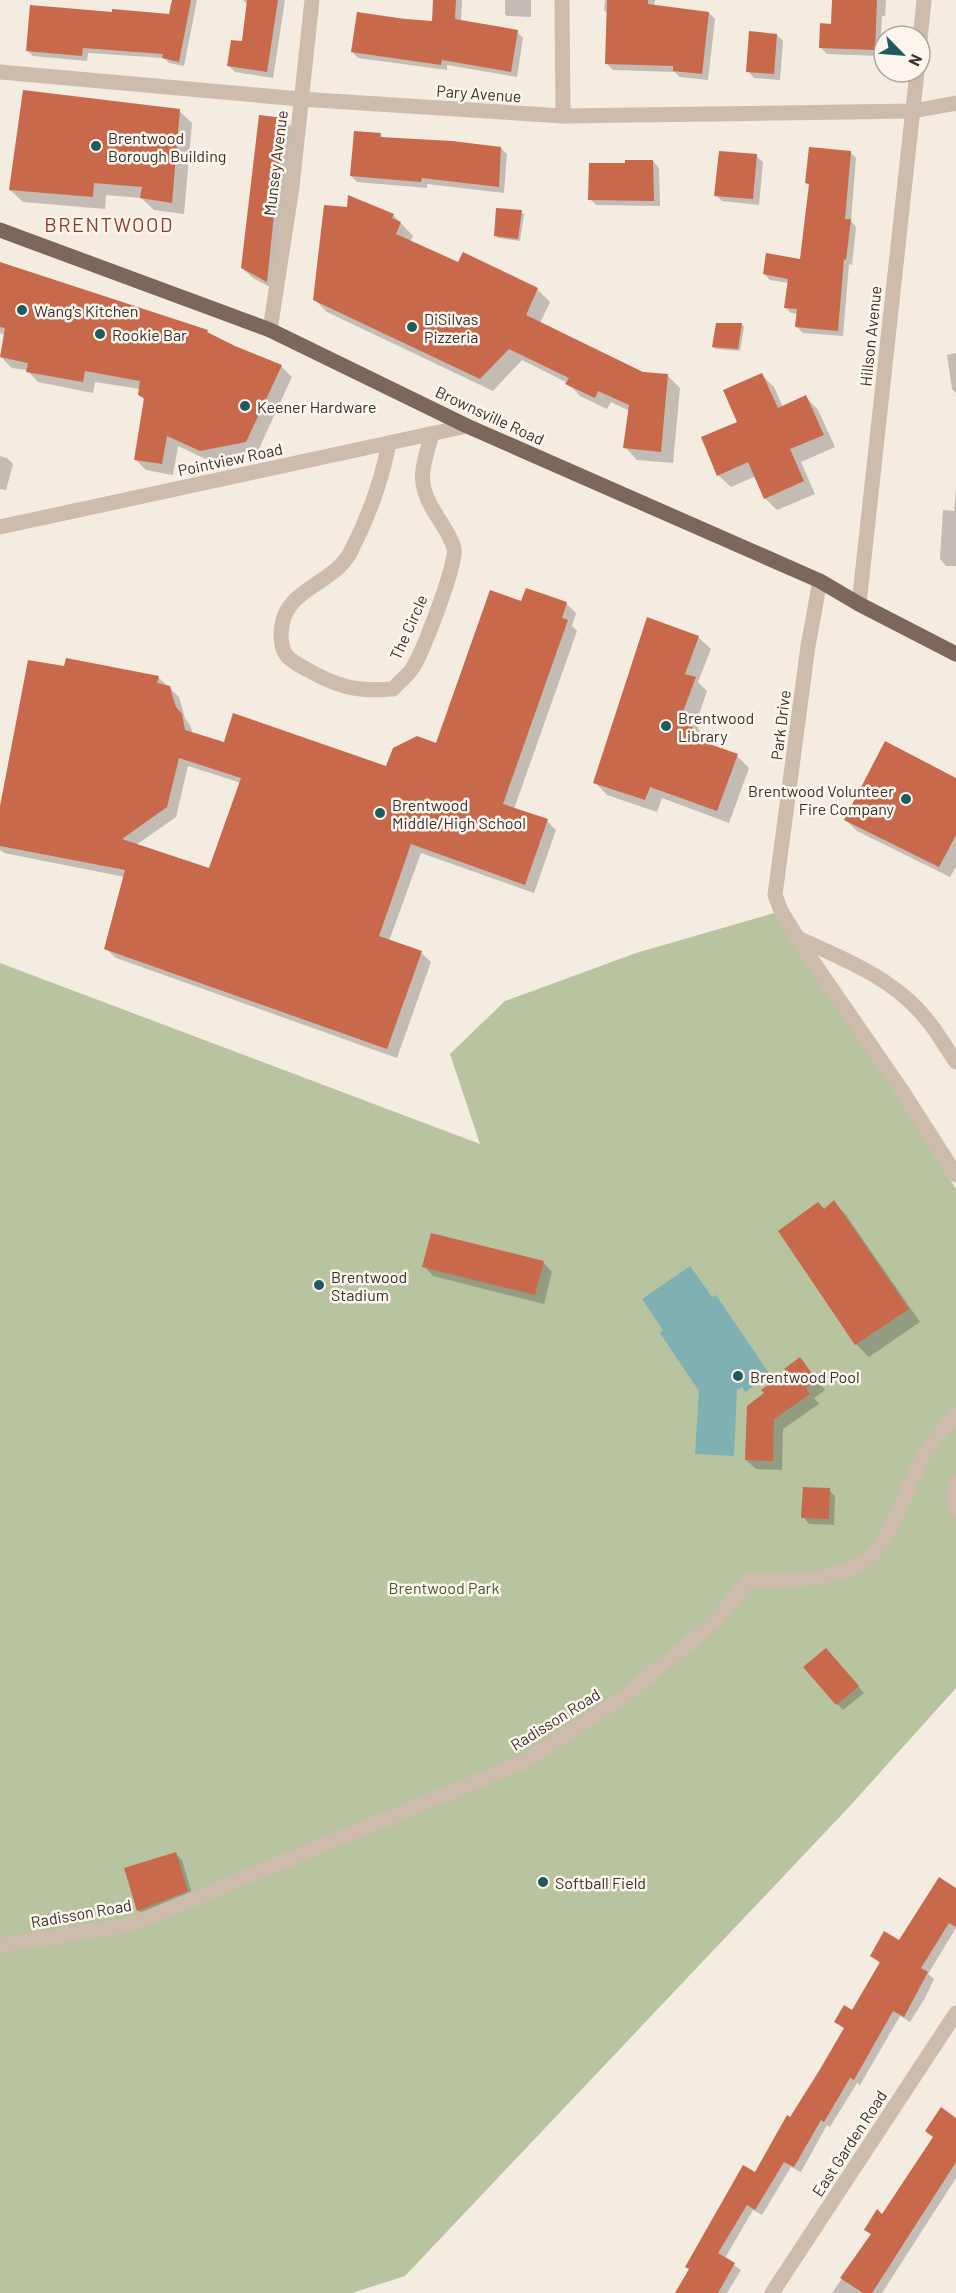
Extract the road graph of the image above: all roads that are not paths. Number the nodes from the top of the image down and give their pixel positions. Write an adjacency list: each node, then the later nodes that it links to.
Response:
1 (312, 0): 7 (street, Munsey Avenue)
2 (562, 0): 10 (street)
3 (924, 0): 4 (street)
4 (922, 24)
5 (0, 72): 7 (street, Pary Avenue)
6 (916, 84): 9 (street, Hillson Avenue)
7 (300, 99): 10 (street, Pary Avenue); 12 (street, Munsey Avenue)
8 (956, 103): 9 (street, Pary Avenue)
9 (913, 111): 10 (street, Pary Avenue); 18 (street, Hillson Avenue)
10 (563, 116)
11 (0, 230): 12 (main road, Brownsville Road)
12 (270, 330): 13 (main road, Brownsville Road)
13 (467, 426): 14 (street, Pointview Road); 17 (main road, Brownsville Road)
14 (432, 434): 15 (street, Pointview Road); 15 (street, The Circle)
15 (389, 443): 16 (street, Pointview Road)
16 (0, 527)
17 (820, 581): 18 (main road, Brownsville Road); 20 (street, Park Drive)
18 (859, 604): 19 (main road, Brownsville Road)
19 (956, 654)
20 (800, 939): 21 (street); 22 (street, Park Drive)
21 (956, 1062)
22 (956, 1175)
23 (956, 1414): 26 (street, Radisson Road)
24 (956, 1483): 25 (street)
25 (956, 1509)
26 (0, 1945)
27 (956, 2013): 28 (street, East Garden Road)
28 (772, 2293)

